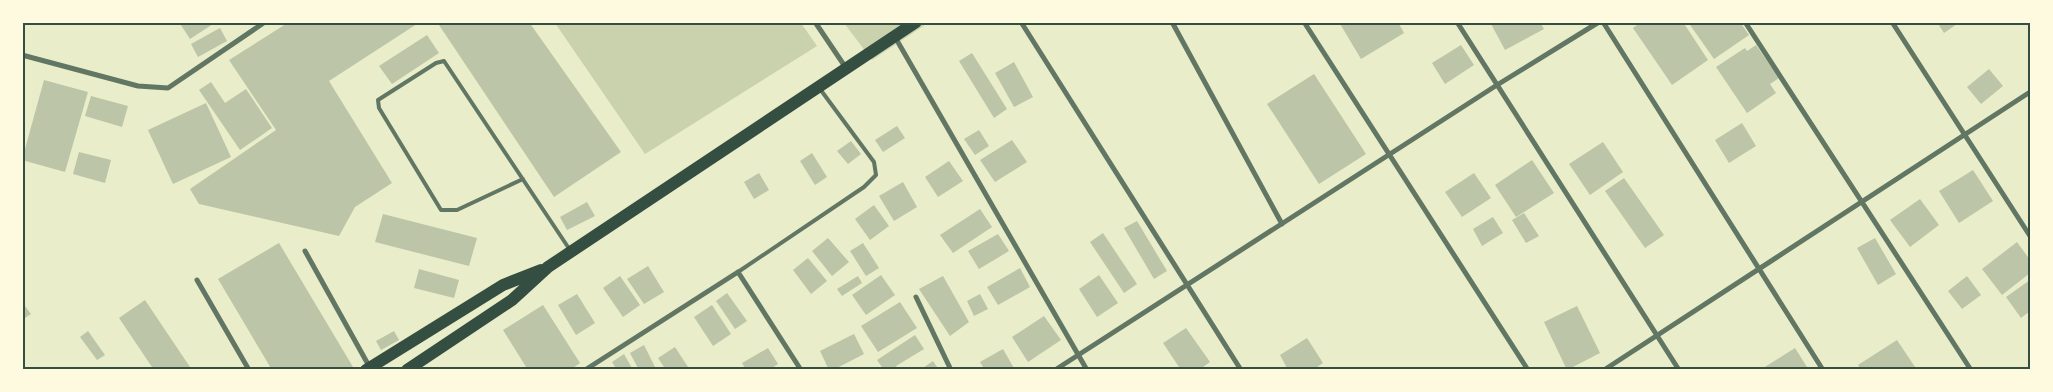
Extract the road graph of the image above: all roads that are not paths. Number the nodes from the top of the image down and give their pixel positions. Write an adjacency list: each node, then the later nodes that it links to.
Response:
1 (265, 22): 13 (street)
2 (816, 22): 14 (street)
3 (916, 22): 12 (main road)
4 (1022, 22): 30 (street)
5 (1172, 22): 22 (street)
6 (1304, 22): 19 (street)
7 (1457, 22): 15 (street)
8 (1599, 22): 15 (street)
9 (1603, 22): 27 (street)
10 (1745, 22): 21 (street)
11 (1892, 22): 18 (street)
12 (895, 37): 14 (main road); 33 (street)
13 (22, 55)
14 (847, 69): 16 (main road)
15 (1497, 85): 19 (street); 32 (street)
16 (819, 86): 25 (main road); 28 (lane)
17 (2030, 92): 18 (street)
18 (1965, 134): 21 (street); 23 (street)
19 (1389, 155): 22 (street); 43 (street)
20 (523, 179): 20 (lane); 25 (lane)
21 (1862, 202): 27 (street); 47 (street)
22 (1282, 224): 30 (street)
23 (2030, 236)
24 (305, 251): 34 (street)
25 (571, 252): 26 (main road)
26 (548, 267): 34 (main road); 36 (main road)
27 (1759, 269): 32 (street); 46 (street)
28 (738, 272): 37 (street); 38 (street)
29 (197, 280): 35 (street)
30 (1187, 284): 33 (street); 42 (street)
31 (916, 297): 39 (street)
32 (1657, 335): 44 (street); 45 (street)
33 (1078, 354): 40 (street); 41 (street)
34 (367, 368)
35 (249, 370)
36 (407, 370)
37 (585, 370)
38 (801, 370)
39 (951, 370)
40 (1055, 370)
41 (1087, 370)
42 (1241, 370)
43 (1528, 370)
44 (1604, 370)
45 (1679, 370)
46 (1822, 370)
47 (1970, 370)

